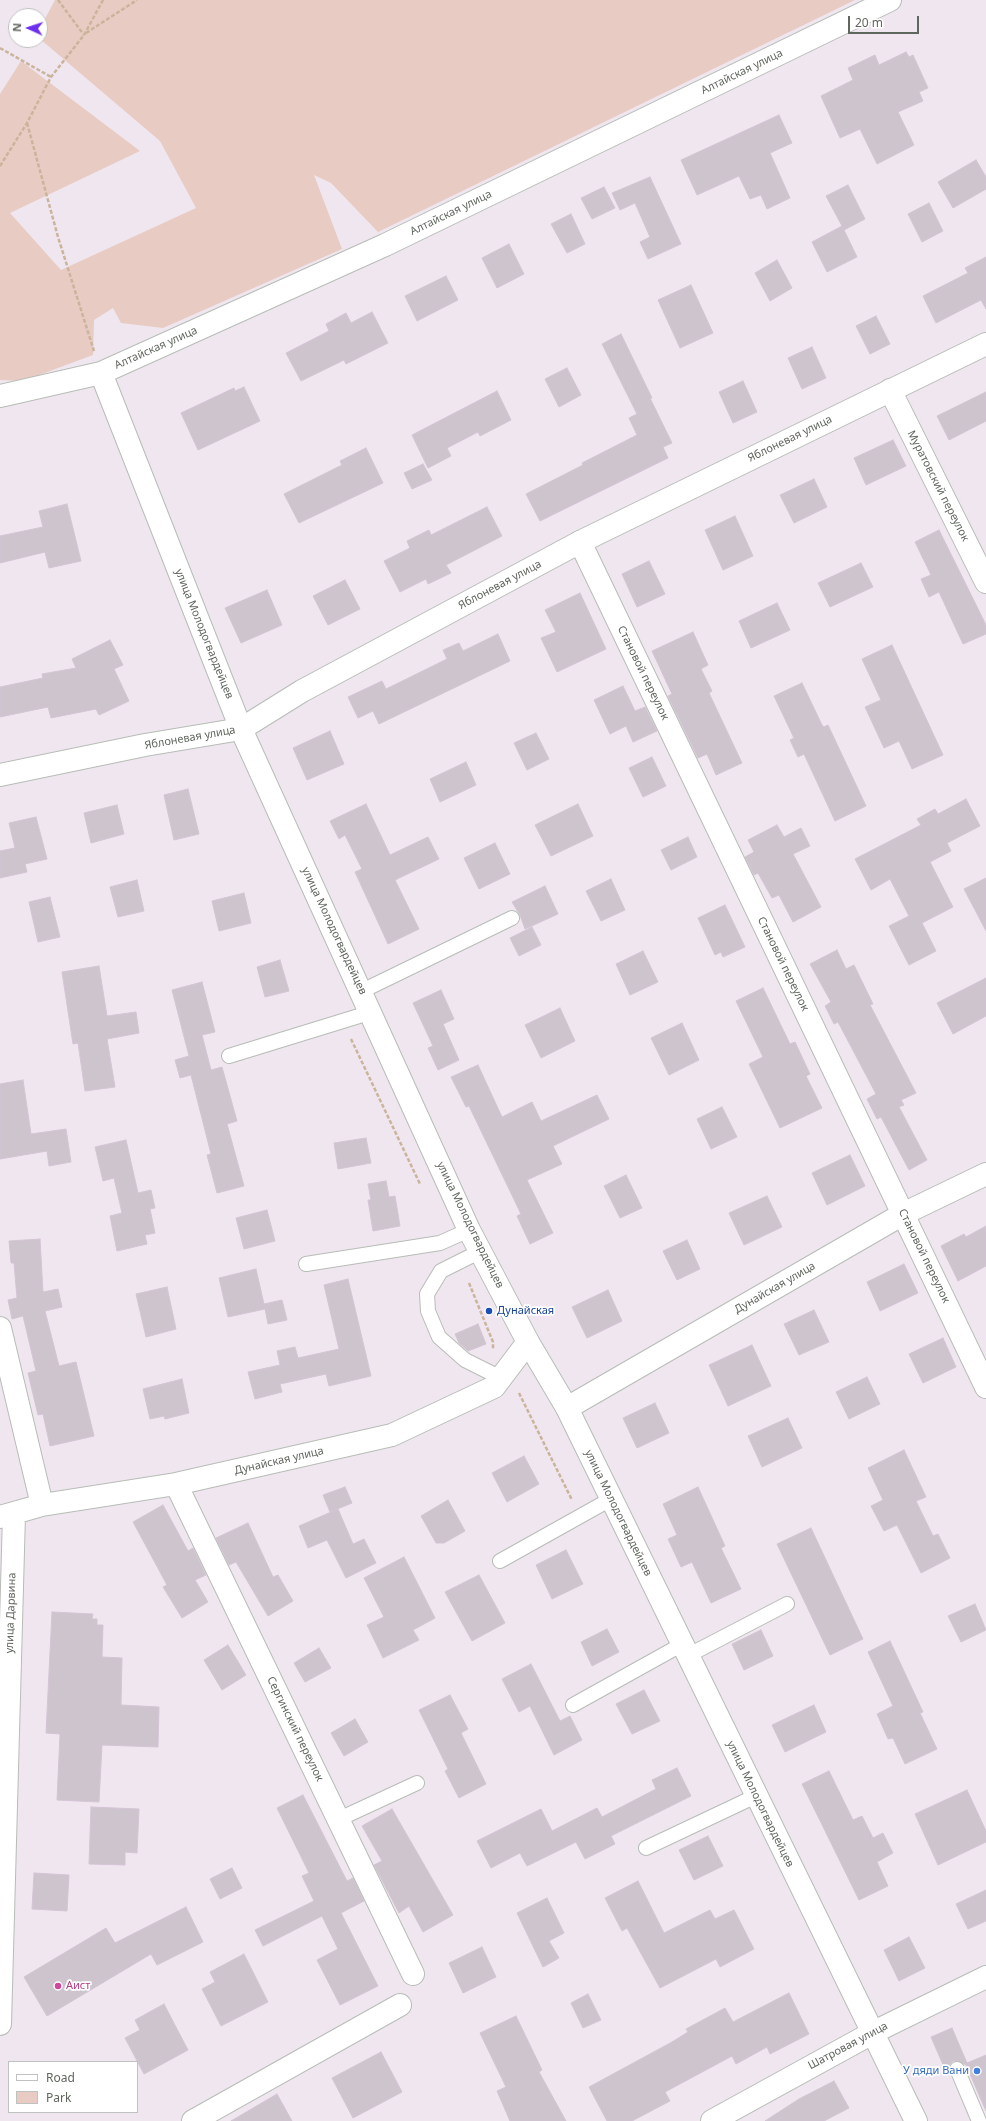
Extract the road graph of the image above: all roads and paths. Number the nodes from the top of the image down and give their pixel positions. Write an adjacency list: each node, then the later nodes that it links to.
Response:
1 (58, 0): 5 (path)
2 (103, 0): 5 (path)
3 (137, 0): 5 (path)
4 (890, 0): 11 (street, Алтайская улица)
5 (84, 35): 7 (path)
6 (0, 48): 7 (path)
7 (51, 77): 8 (path)
8 (27, 123): 9 (path); 11 (path)
9 (0, 166)
10 (986, 344): 12 (street, Яблоневая улица)
11 (101, 373): 13 (street, Алтайская улица); 16 (street, улица Молодогвардейцев)
12 (890, 390): 14 (street, Яблоневая улица); 15 (street, Муратовский переулок)
13 (0, 396)
14 (580, 542): 16 (street, Яблоневая улица); 23 (street, Становой переулок)
15 (986, 582)
16 (242, 729): 17 (street, Яблоневая улица); 19 (street, улица Молодогвардейцев)
17 (0, 775)
18 (512, 918): 19 (lane)
19 (362, 991): 20 (street, улица Молодогвардейцев)
20 (372, 1012): 21 (lane); 24 (street, улица Молодогвардейцев)
21 (229, 1056)
22 (986, 1174): 23 (street, Дунайская улица)
23 (903, 1214): 30 (street, Становой переулок); 31 (street, Дунайская улица)
24 (470, 1230): 25 (street, улица Молодогвардейцев); 26 (lane)
25 (481, 1251): 28 (street, улица Молодогвардейцев); 29 (lane)
26 (306, 1264)
27 (0, 1328): 34 (street)
28 (528, 1342): 29 (street, Дунайская улица); 31 (street, улица Молодогвардейцев)
29 (501, 1378): 32 (street, Дунайская улица)
30 (986, 1387)
31 (567, 1408): 33 (street, улица Молодогвардейцев)
32 (176, 1484): 34 (street, Дунайская улица); 42 (street, Сергинский переулок)
33 (611, 1499): 36 (lane); 38 (street, улица Молодогвардейцев)
34 (42, 1505): 35 (street, Дунайская улица)
35 (7, 1516): 47 (street, улица Дарвина)
36 (500, 1561)
37 (787, 1604): 38 (lane)
38 (684, 1650): 39 (lane); 41 (street, улица Молодогвардейцев)
39 (574, 1705)
40 (417, 1783): 42 (lane)
41 (756, 1796): 43 (lane); 48 (street, улица Молодогвардейцев)
42 (339, 1820): 44 (street, Сергинский переулок)
43 (646, 1848)
44 (414, 1974)
45 (986, 1977): 48 (street, Шатровая улица)
46 (400, 2005): 50 (street)
47 (0, 2024)
48 (874, 2032): 51 (street, Шатровая улица); 52 (street, улица Молодогвардейцев)
49 (957, 2069): 53 (lane)
50 (193, 2121)
51 (712, 2121)
52 (916, 2121)
53 (979, 2121)

